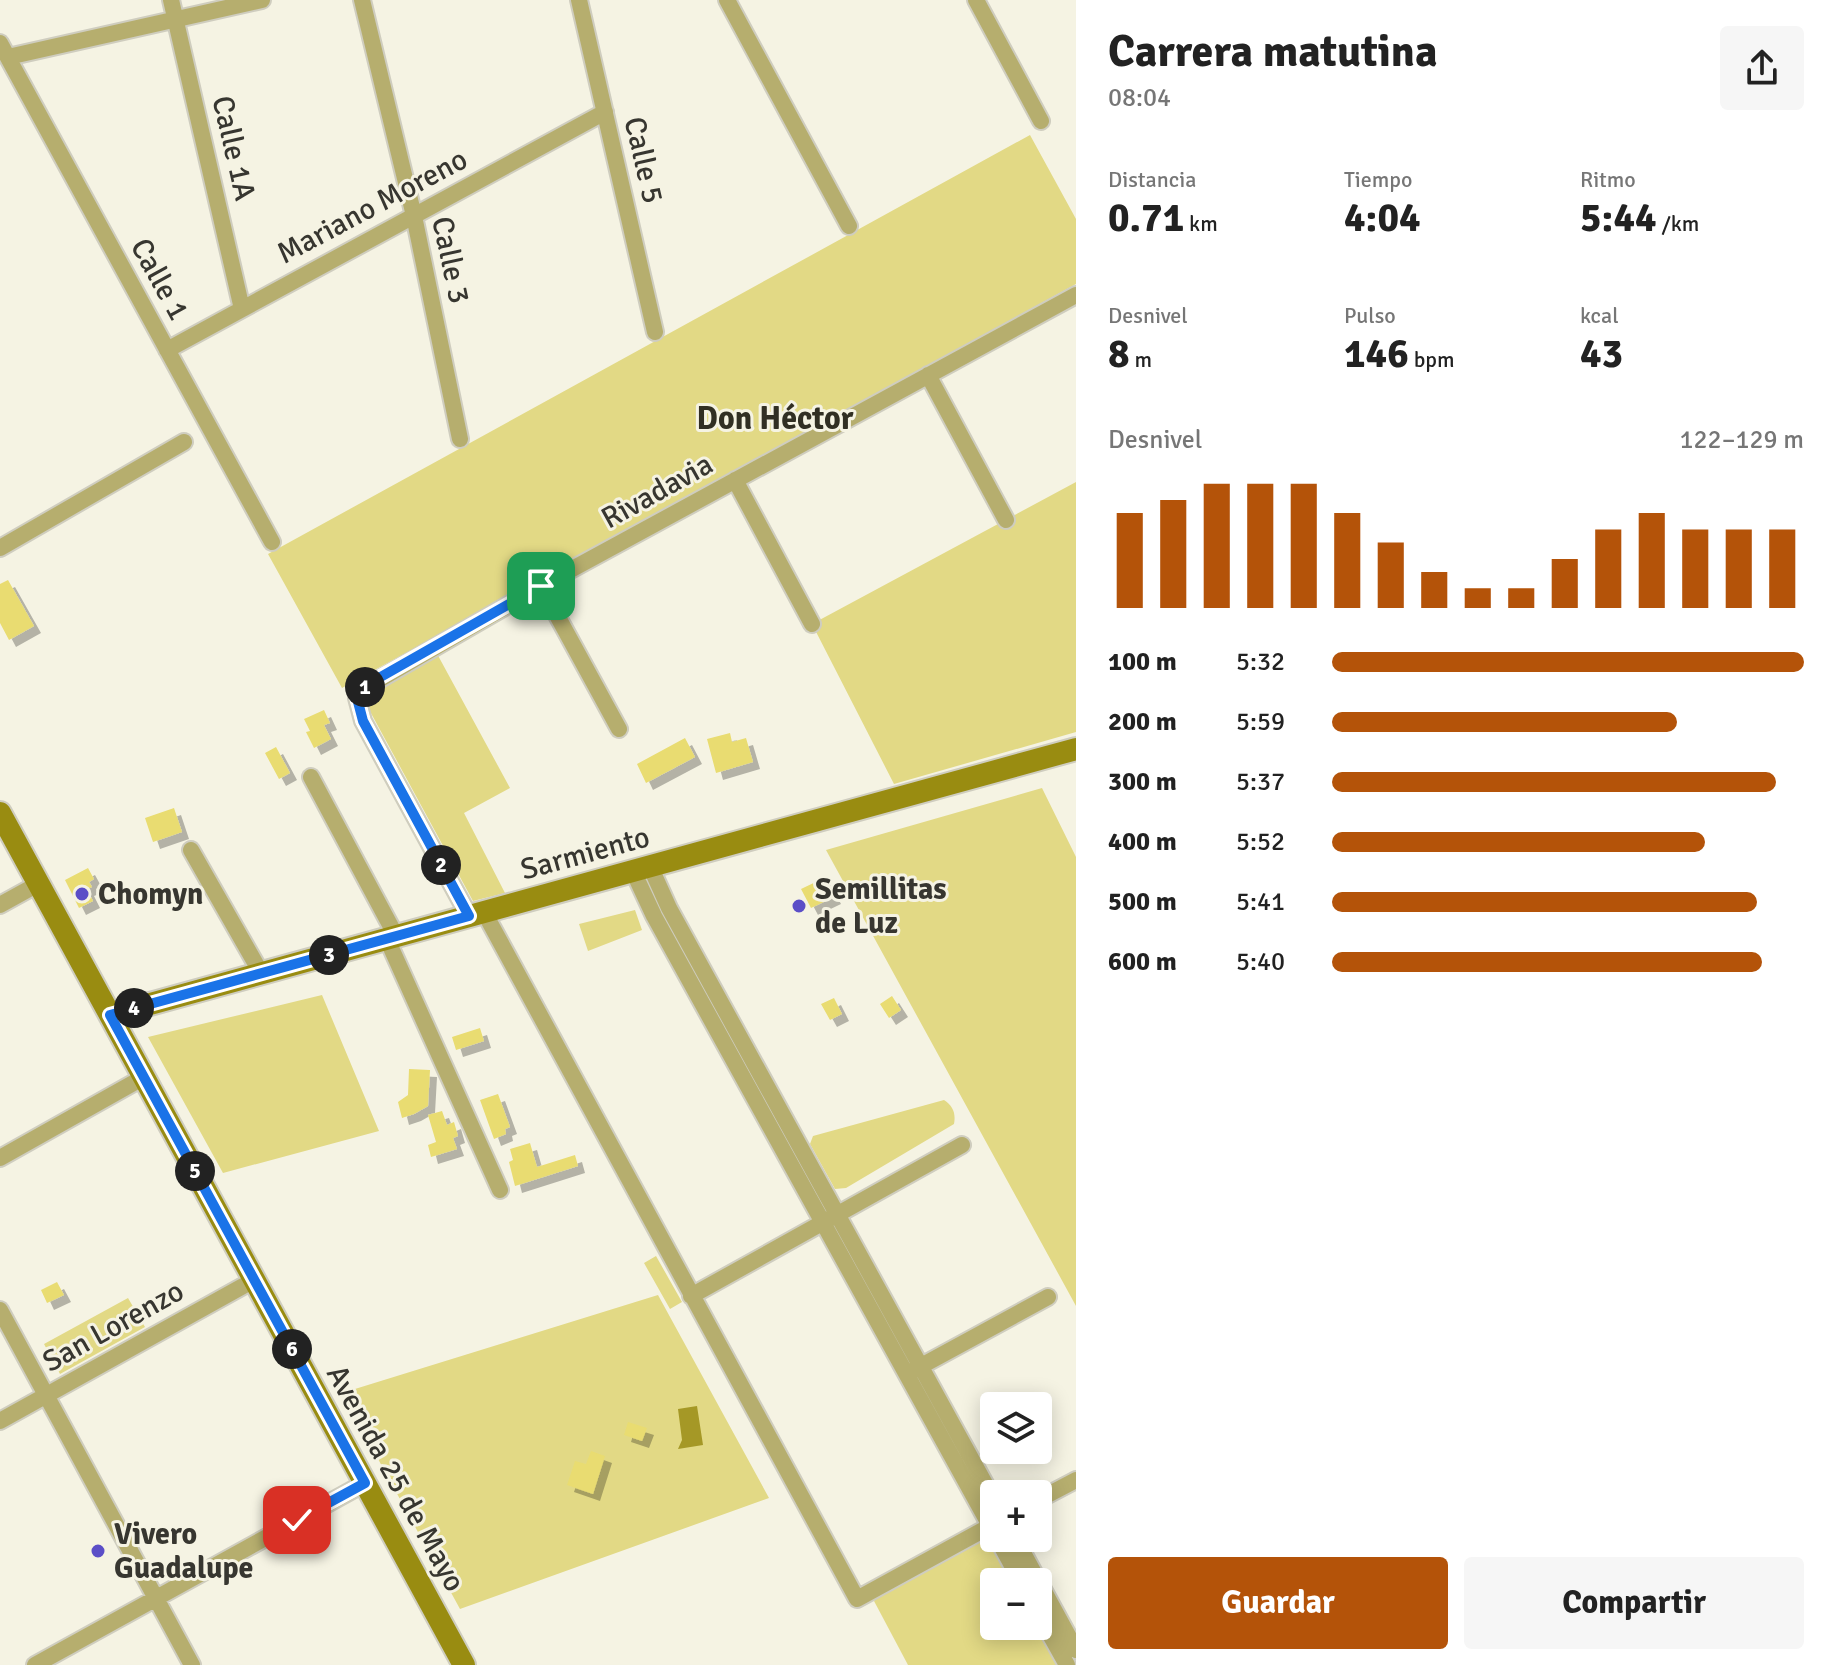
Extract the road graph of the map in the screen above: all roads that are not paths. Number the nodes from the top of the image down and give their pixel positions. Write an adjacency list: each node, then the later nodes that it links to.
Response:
1 (171, 0): 7 (street, Calle 1A)
2 (262, 0): 7 (street)
3 (362, 0): 11 (street, Calle 3)
4 (579, 0): 9 (street, Calle 5)
5 (727, 0): 12 (street)
6 (976, 0): 10 (street)
7 (175, 20): 8 (street); 14 (street, Calle 1A)
8 (4, 50): 16 (street, Calle 1)
9 (605, 112): 11 (street, Mariano Moreno); 15 (street, Calle 5)
10 (1041, 121)
11 (414, 216): 14 (street, Mariano Moreno); 18 (street, Calle 3)
12 (849, 226)
13 (1076, 295): 17 (street, Rivadavia)
14 (242, 309): 16 (street, Mariano Moreno)
15 (655, 332)
16 (167, 350): 22 (street, Calle 1)
17 (928, 375): 20 (street, Rivadavia); 21 (street)
18 (460, 439)
19 (184, 442): 23 (street)
20 (735, 480): 24 (street, Rivadavia); 25 (street)
21 (1006, 520)
22 (272, 542)
23 (0, 548)
24 (541, 586): 26 (street); 34 (street, Rivadavia)
25 (812, 624)
26 (619, 729)
27 (1076, 749): 31 (street, Sarmiento)
28 (311, 777): 35 (street)
29 (0, 813): 32 (street, Avenida 25 de Mayo)
30 (191, 850): 36 (street)
31 (642, 868): 34 (street, Sarmiento); 42 (street)
32 (38, 884): 33 (street); 37 (street, Avenida 25 de Mayo)
33 (0, 905)
34 (476, 914): 35 (street, Sarmiento); 44 (street)
35 (392, 938): 36 (street, Sarmiento); 41 (street)
36 (261, 973): 37 (street, Sarmiento)
37 (110, 1015): 38 (street, Avenida 25 de Mayo)
38 (144, 1077): 40 (street); 43 (street, Avenida 25 de Mayo)
39 (962, 1145): 42 (street)
40 (0, 1158)
41 (500, 1190)
42 (830, 1219): 44 (street); 47 (street)
43 (254, 1280): 48 (street, San Lorenzo); 52 (street, Avenida 25 de Mayo)
44 (691, 1296): 55 (street)
45 (1048, 1297): 47 (street)
46 (0, 1310): 48 (street)
47 (914, 1370): 50 (street); 54 (street)
48 (46, 1395): 49 (street, San Lorenzo); 57 (street)
49 (0, 1421)
50 (982, 1480)
51 (1076, 1480): 53 (street)
52 (365, 1483): 57 (street); 62 (street, Avenida 25 de Mayo)
53 (1052, 1493)
54 (980, 1502)
55 (980, 1537)
56 (1022, 1552): 59 (street)
57 (156, 1598): 60 (street); 61 (street)
58 (1052, 1632): 59 (street)
59 (1071, 1658)
60 (35, 1665)
61 (192, 1665)
62 (464, 1665)

